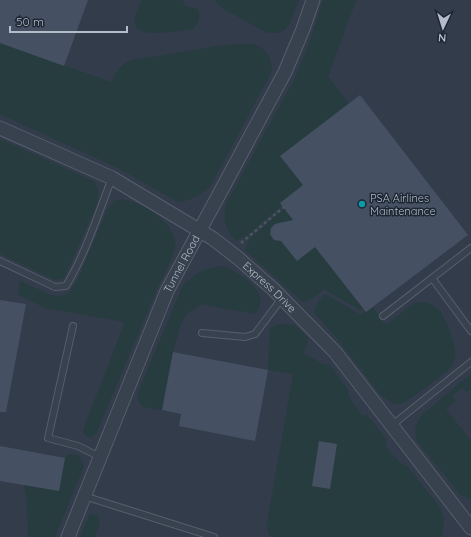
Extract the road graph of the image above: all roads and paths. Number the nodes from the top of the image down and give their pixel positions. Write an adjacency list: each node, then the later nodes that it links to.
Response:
1 (312, 0): 5 (street, Tunnel Road)
2 (0, 128): 3 (street, Express Drive)
3 (112, 178): 5 (street, Express Drive); 8 (lane)
4 (284, 207): 7 (path)
5 (200, 231): 7 (street, Express Drive); 17 (street, Tunnel Road)
6 (471, 248): 9 (lane)
7 (230, 252): 10 (street, Express Drive)
8 (0, 262)
9 (432, 278): 11 (lane); 13 (lane)
10 (282, 298): 14 (lane); 16 (street, Express Drive)
11 (383, 316)
12 (73, 326): 17 (lane)
13 (471, 331)
14 (202, 333)
15 (471, 362): 16 (lane)
16 (391, 426): 19 (street, Express Drive)
17 (100, 456): 18 (street, Tunnel Road)
18 (84, 496): 20 (street, Tunnel Road); 21 (lane)
19 (471, 528)
20 (68, 537)
21 (214, 537)

